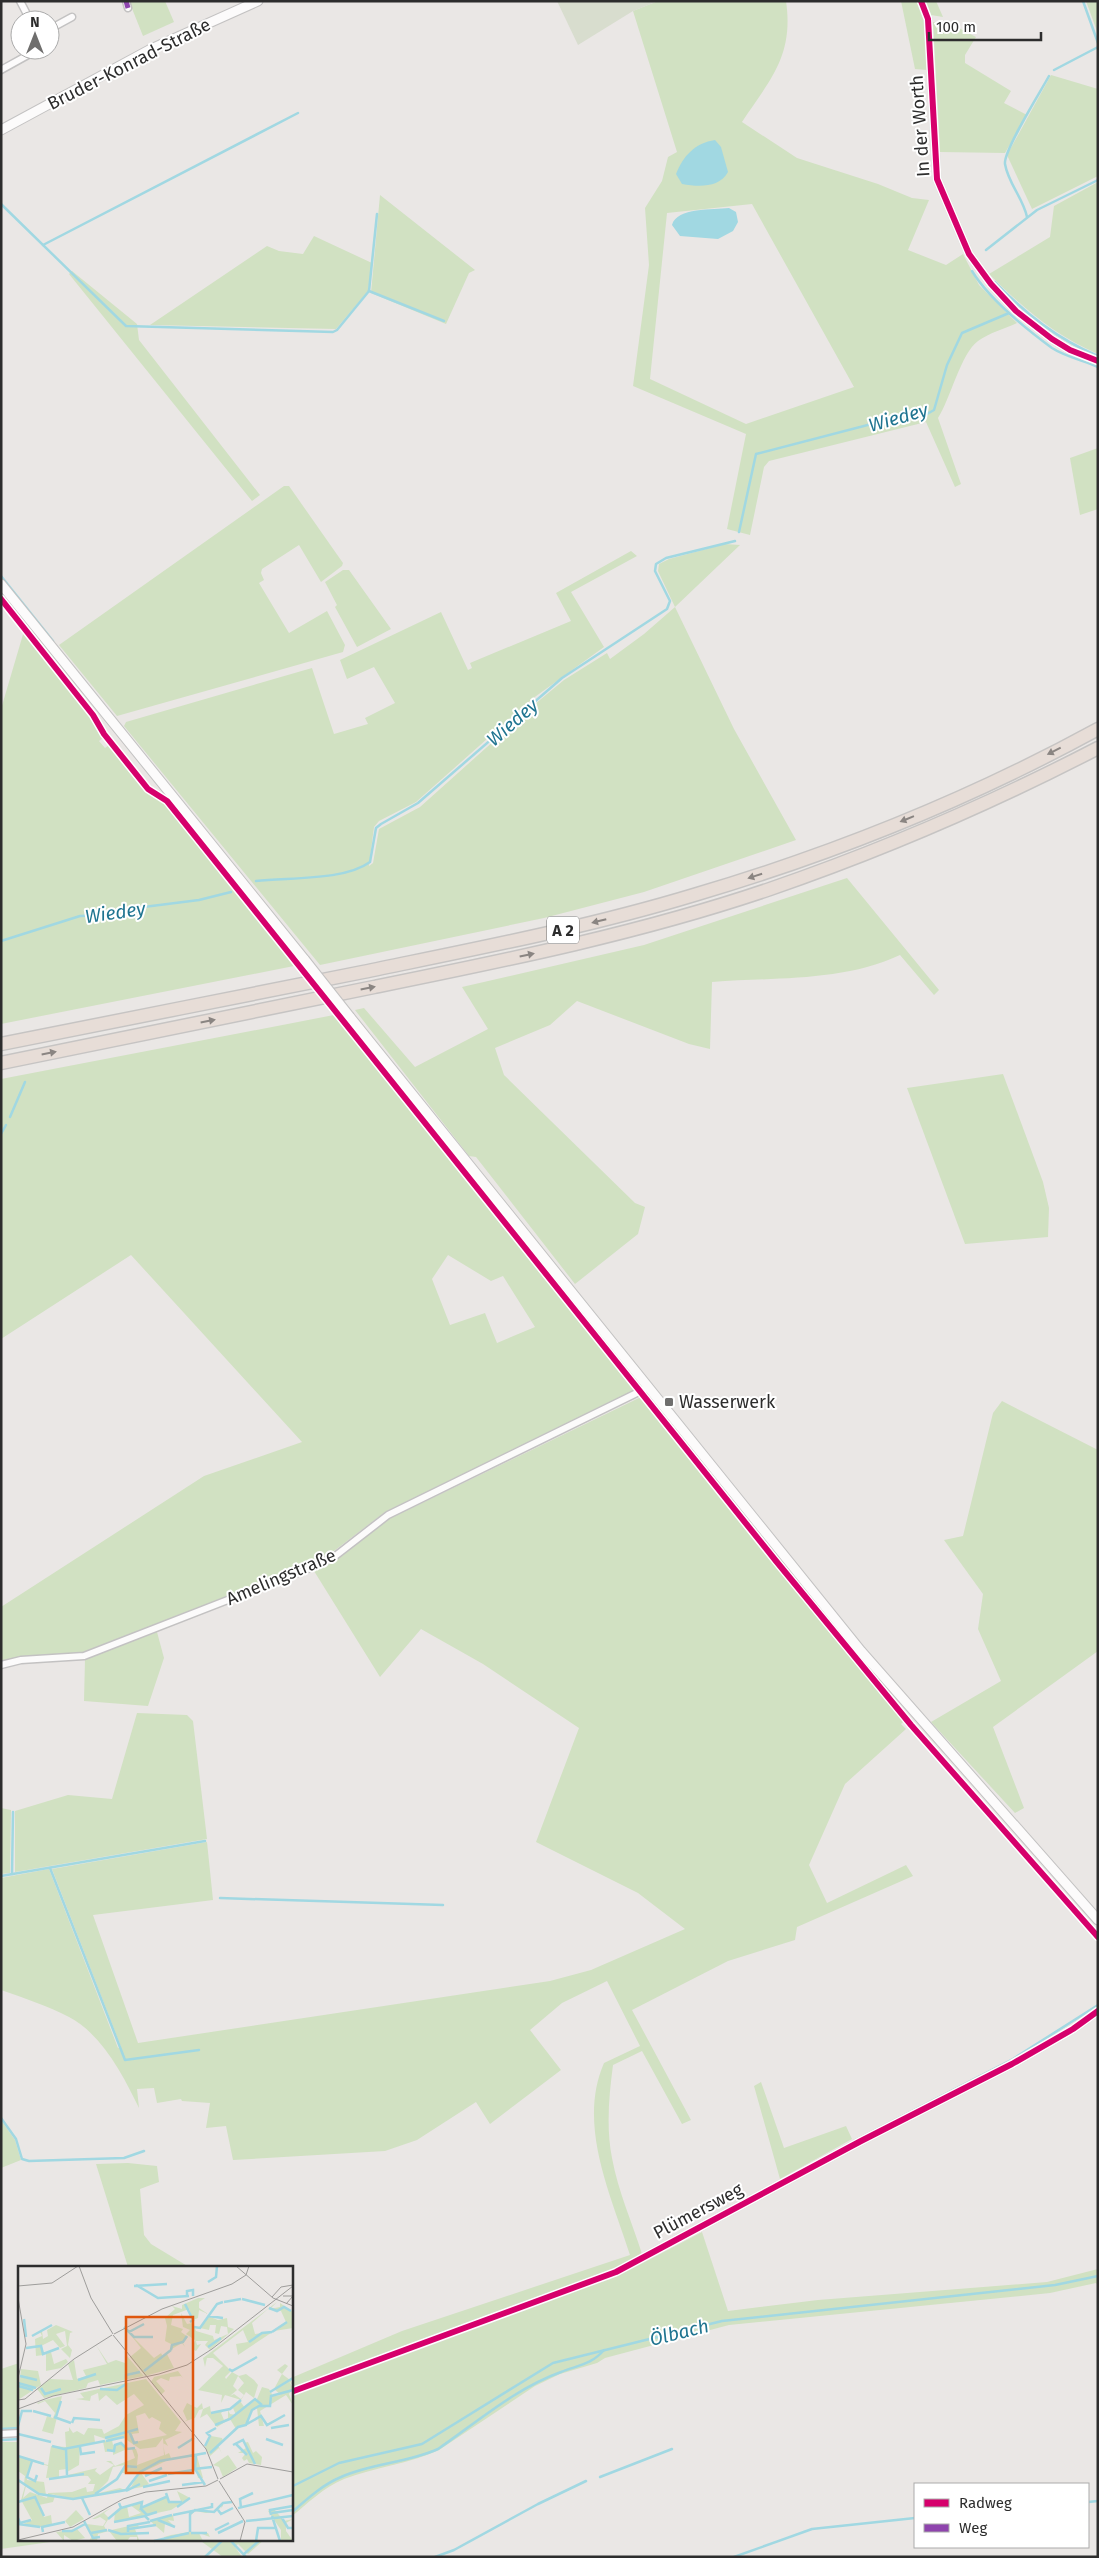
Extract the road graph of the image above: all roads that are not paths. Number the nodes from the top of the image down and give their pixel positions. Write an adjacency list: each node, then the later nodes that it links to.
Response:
1 (258, 1): 7 (main road, Bruder-Konrad-Straße)
2 (921, 1): 8 (street, In der Worth)
3 (72, 17): 4 (street)
4 (60, 24)
5 (19, 60): 6 (street)
6 (1, 70)
7 (1, 130)
8 (1098, 361)
9 (1, 584): 14 (main road, bridge)
10 (1098, 729): 12 (highway, A 2, one-way to 12)
11 (1098, 748): 13 (highway, A 2, one-way to 11)
12 (1, 1044)
13 (1, 1063)
14 (649, 1387): 15 (street, Amelingstraße); 16 (main road)
15 (1, 1665)
16 (1098, 1920)
17 (1098, 2011): 18 (street, Plümersweg)
18 (292, 2392)
19 (18, 2433): 20 (street)
20 (1, 2434)

